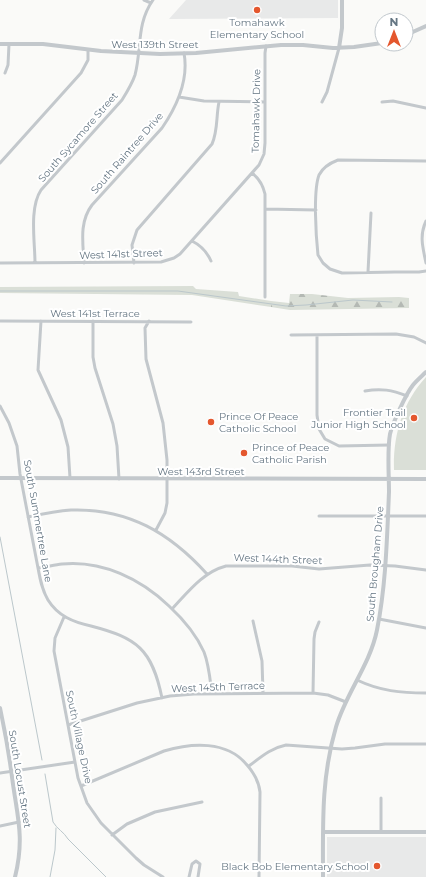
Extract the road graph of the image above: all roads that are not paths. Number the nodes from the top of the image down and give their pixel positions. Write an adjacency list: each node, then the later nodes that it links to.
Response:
1 (144, 0): 3 (street)
2 (342, 0): 10 (street)
3 (152, 2): 12 (street, South Sycamore Street)
4 (426, 26): 5 (street)
5 (414, 31)
6 (0, 44): 7 (street, West 139th Street)
7 (9, 44): 11 (street, West 139th Street); 14 (street)
8 (374, 44): 10 (street, West 139th Street)
9 (266, 46): 10 (street, West 139th Street); 13 (street, West 139th Street); 17 (street, Tomahawk Drive)
10 (339, 48): 18 (street)
11 (88, 50): 12 (street, West 139th Street); 22 (street)
12 (138, 53): 13 (street, West 139th Street); 31 (street, South Sycamore Street)
13 (184, 53): 15 (street, South Raintree Drive)
14 (5, 73)
15 (179, 97): 16 (street); 32 (street, South Raintree Drive)
16 (219, 102): 17 (street); 33 (street)
17 (265, 102): 23 (street, Tomahawk Drive)
18 (322, 102)
19 (382, 102): 20 (street)
20 (426, 108)
21 (426, 161): 25 (street)
22 (0, 163)
23 (252, 173): 24 (street); 28 (street, West 141st Street)
24 (265, 209): 25 (street); 37 (street)
25 (316, 210): 36 (street)
26 (371, 213): 36 (street)
27 (426, 221): 34 (street)
28 (192, 241): 29 (street); 33 (street, West 141st Street)
29 (210, 260)
30 (0, 263): 31 (street, West 141st Street)
31 (35, 263): 32 (street, West 141st Street)
32 (84, 263): 33 (street, West 141st Street)
33 (134, 263)
34 (426, 263)
35 (426, 271): 36 (street)
36 (368, 272)
37 (265, 297)
38 (41, 320): 39 (street, West 141st Terrace); 40 (street, West 141st Terrace); 53 (street)
39 (0, 321)
40 (93, 321): 41 (street, West 141st Terrace); 54 (street)
41 (149, 321): 42 (street, West 141st Terrace); 55 (street)
42 (191, 322)
43 (291, 335): 44 (street)
44 (317, 335): 45 (street); 50 (street)
45 (426, 343)
46 (426, 372): 48 (street, South Brougham Drive)
47 (365, 390): 48 (street)
48 (407, 396): 50 (street, South Brougham Drive)
49 (0, 406): 52 (street, South Summertree Lane)
50 (390, 445): 56 (street, South Brougham Drive)
51 (0, 478): 52 (street, West 143rd Street)
52 (21, 478): 53 (street, West 143rd Street); 61 (street, South Summertree Lane)
53 (70, 478): 54 (street, West 143rd Street)
54 (119, 478): 55 (street, West 143rd Street)
55 (167, 479): 56 (street, West 143rd Street); 62 (street)
56 (389, 479): 57 (street, West 143rd Street); 59 (street, South Brougham Drive)
57 (426, 479)
58 (319, 516): 59 (street)
59 (388, 516): 60 (street); 63 (street, South Brougham Drive)
60 (426, 516)
61 (28, 517): 62 (street); 64 (street, South Summertree Lane)
62 (156, 530): 66 (street)
63 (385, 566): 65 (street, West 144th Street); 66 (street, West 144th Street); 69 (street, South Brougham Drive)
64 (38, 568): 67 (street); 68 (street, South Summertree Lane)
65 (426, 570)
66 (207, 574): 67 (street, West 144th Street)
67 (172, 609): 77 (street)
68 (64, 617): 78 (street, South Summertree Lane); 82 (street, South Village Drive)
69 (379, 619): 72 (street); 73 (street, South Brougham Drive)
70 (253, 621): 74 (street)
71 (319, 622): 75 (street)
72 (426, 628)
73 (358, 680): 76 (street); 79 (street, South Brougham Drive)
74 (263, 693): 75 (street, West 145th Terrace); 77 (street, West 145th Terrace)
75 (313, 693): 79 (street, West 145th Terrace)
76 (426, 693)
77 (212, 694): 78 (street, West 145th Terrace)
78 (162, 698): 82 (street, West 145th Terrace)
79 (346, 702): 84 (street, South Brougham Drive)
80 (0, 708): 81 (street, South Locust Street)
81 (1, 720): 87 (street, South Locust Street)
82 (68, 725): 85 (street, South Village Drive)
83 (426, 744): 84 (street)
84 (331, 748): 86 (street); 94 (street, South Brougham Drive)
85 (75, 762): 87 (street); 89 (street, South Village Drive)
86 (248, 766): 89 (street); 102 (street)
87 (11, 771): 88 (street); 92 (street, South Locust Street)
88 (0, 773)
89 (81, 786): 97 (street, South Village Drive)
90 (381, 798): 95 (street)
91 (202, 802): 97 (street)
92 (19, 822): 93 (street); 98 (street, South Locust Street)
93 (0, 826)
94 (323, 832): 95 (street); 103 (street, South Brougham Drive)
95 (381, 832): 96 (street)
96 (426, 832)
97 (112, 835): 99 (street, South Village Drive)
98 (15, 877)
99 (163, 877)
100 (189, 877): 101 (street)
101 (198, 877)
102 (259, 877)
103 (323, 877)

